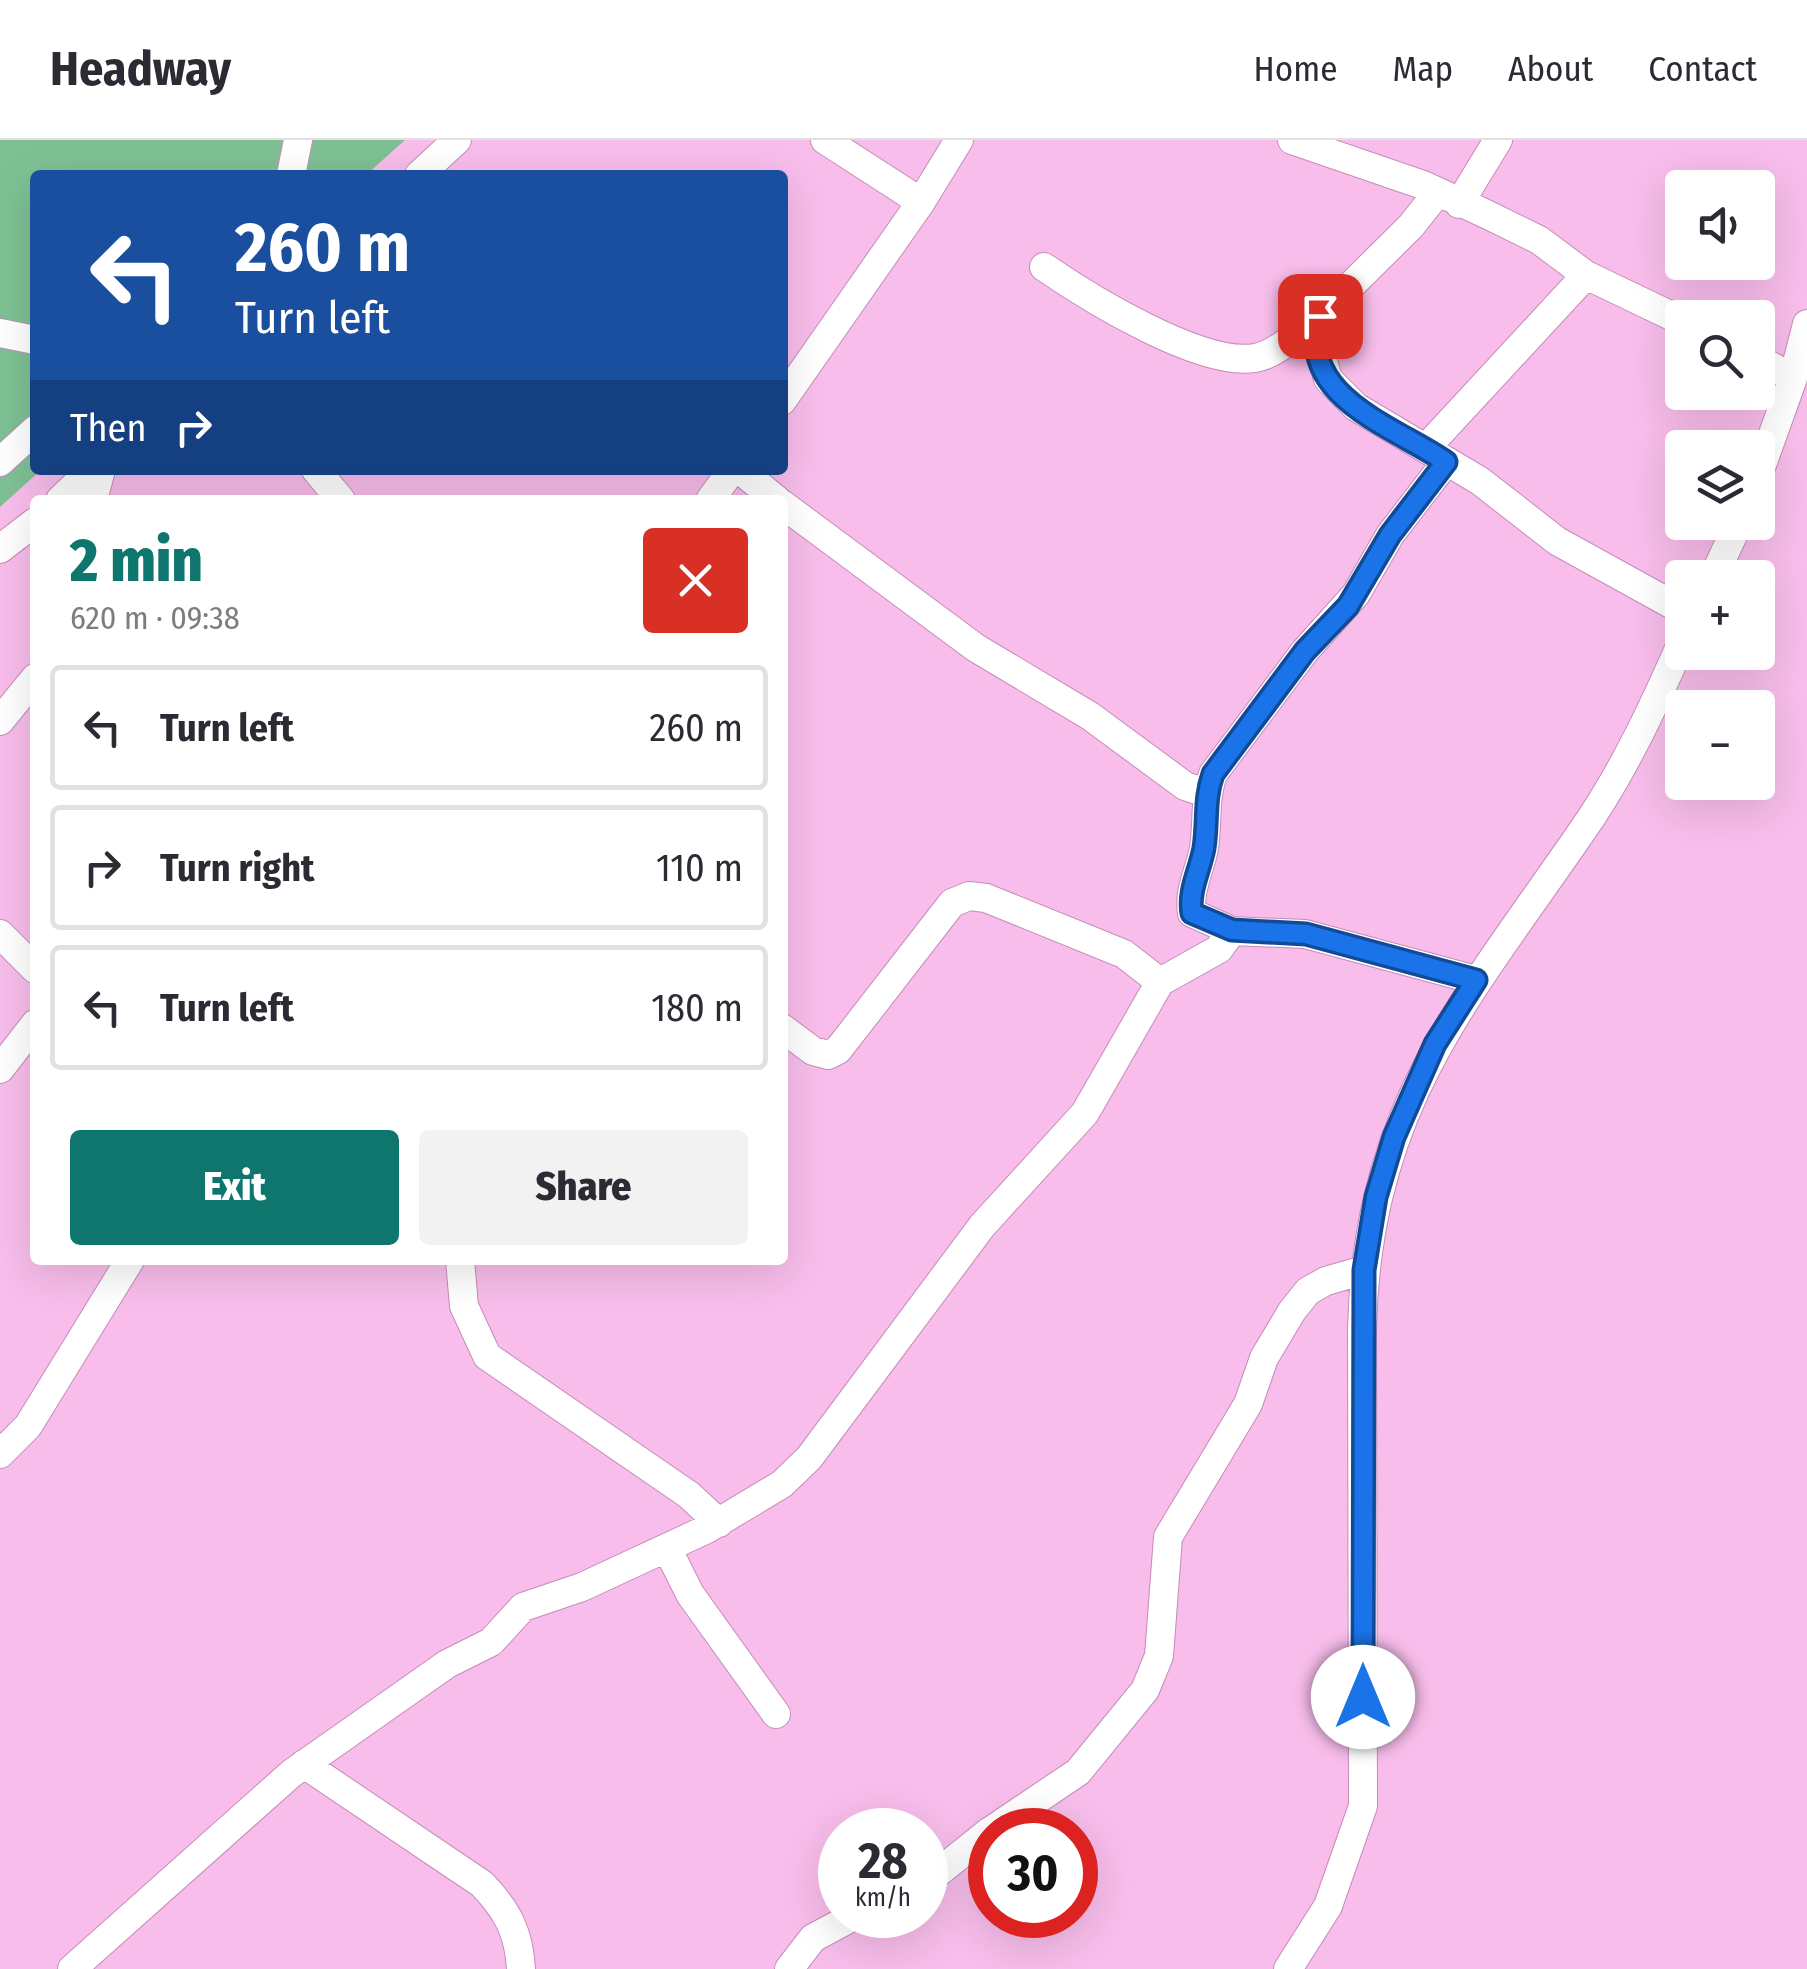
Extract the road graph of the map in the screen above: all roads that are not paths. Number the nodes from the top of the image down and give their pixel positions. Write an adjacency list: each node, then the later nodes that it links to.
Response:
1 (298, 140): 7 (street)
2 (457, 140): 8 (street)
3 (826, 140): 10 (street)
4 (959, 140): 10 (street)
5 (1292, 140): 9 (street)
6 (1498, 140): 9 (street)
7 (292, 170)
8 (424, 170)
9 (1448, 198): 12 (street); 14 (street)
10 (921, 202): 20 (street)
11 (1044, 266): 14 (street)
12 (1586, 275): 13 (street); 23 (street)
13 (1665, 313)
14 (1320, 316): 23 (street)
15 (1807, 324): 19 (street)
16 (0, 333): 17 (street)
17 (30, 339)
18 (1775, 369): 19 (street)
19 (1793, 378): 21 (street)
20 (788, 392)
21 (1774, 430)
22 (30, 435): 24 (street)
23 (1436, 455): 32 (street); 36 (street)
24 (0, 462)
25 (87, 475): 27 (street)
26 (746, 475): 28 (street)
27 (65, 495)
28 (771, 495)
29 (788, 508): 36 (street)
30 (30, 526): 31 (street)
31 (0, 549)
32 (1665, 601)
33 (1669, 670): 40 (street)
34 (30, 686): 35 (street)
35 (11, 716)
36 (1206, 794): 37 (street)
37 (1232, 930): 40 (street); 41 (street)
38 (0, 934): 39 (street)
39 (30, 964)
40 (1476, 980): 47 (street)
41 (1160, 982): 43 (street); 49 (street)
42 (30, 1030): 44 (street)
43 (788, 1032)
44 (0, 1069)
45 (127, 1265): 48 (street)
46 (460, 1265): 49 (street)
47 (1364, 1270): 53 (street); 60 (street)
48 (0, 1454)
49 (719, 1522): 50 (street)
50 (667, 1548): 51 (street); 52 (street)
51 (776, 1714)
52 (304, 1764): 57 (street); 58 (street)
53 (1025, 1808)
54 (968, 1849): 55 (street)
55 (948, 1865)
56 (818, 1935): 59 (street)
57 (72, 1969)
58 (522, 1969)
59 (790, 1969)
60 (1288, 1969)

